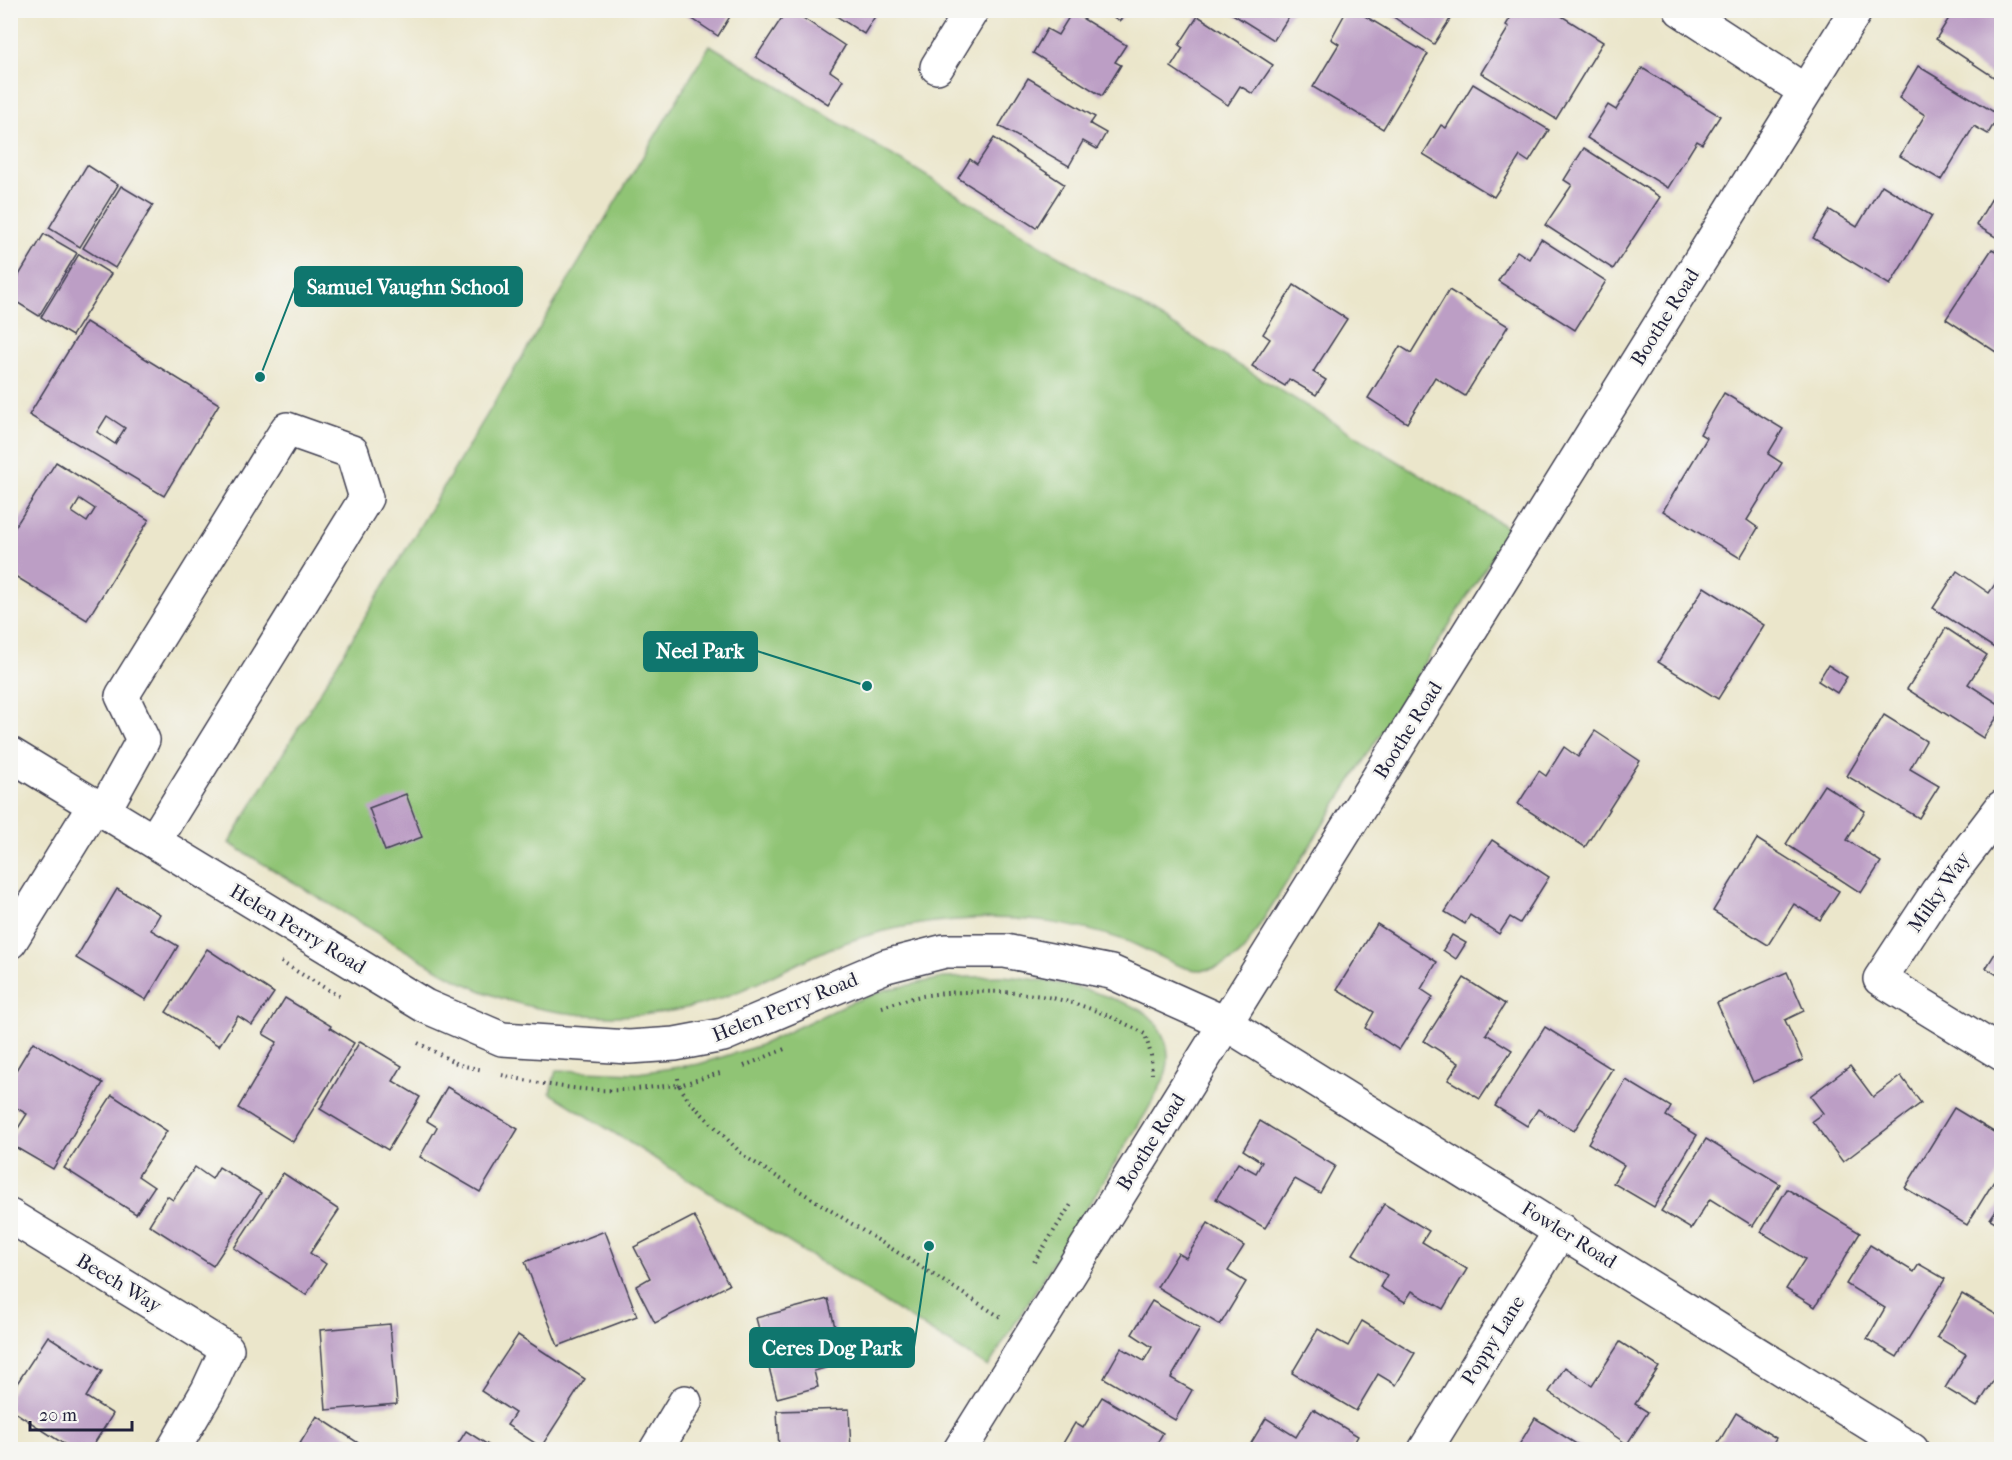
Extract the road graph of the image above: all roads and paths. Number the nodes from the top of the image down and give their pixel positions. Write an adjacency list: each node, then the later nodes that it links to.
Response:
1 (972, 10): 4 (street)
2 (1681, 10): 5 (street)
3 (1856, 10): 5 (street, Boothe Road)
4 (937, 67)
5 (1805, 91): 14 (street, Boothe Road)
6 (10, 754): 8 (street, Helen Perry Road)
7 (2001, 807): 17 (street, Milky Way)
8 (99, 809): 9 (street, Helen Perry Road); 9 (street); 10 (street)
9 (153, 841): 14 (street, Helen Perry Road)
10 (10, 942)
11 (271, 956): 12 (path)
12 (350, 1003)
13 (880, 1008): 21 (path)
14 (1225, 1023): 25 (street, Fowler Road); 32 (street, Boothe Road)
15 (409, 1038): 22 (path)
16 (788, 1047): 19 (path)
17 (2001, 1054)
18 (678, 1068): 22 (path)
19 (736, 1068)
20 (724, 1071): 22 (path)
21 (1149, 1083)
22 (679, 1085): 27 (path)
23 (1078, 1197): 26 (path)
24 (10, 1216): 30 (street, Beech Way)
25 (1561, 1230): 29 (street, Fowler Road); 33 (street, Poppy Lane)
26 (1032, 1266)
27 (1009, 1322)
28 (685, 1402): 31 (street)
29 (1893, 1445)
30 (173, 1449)
31 (656, 1449)
32 (960, 1449)
33 (1425, 1449)

